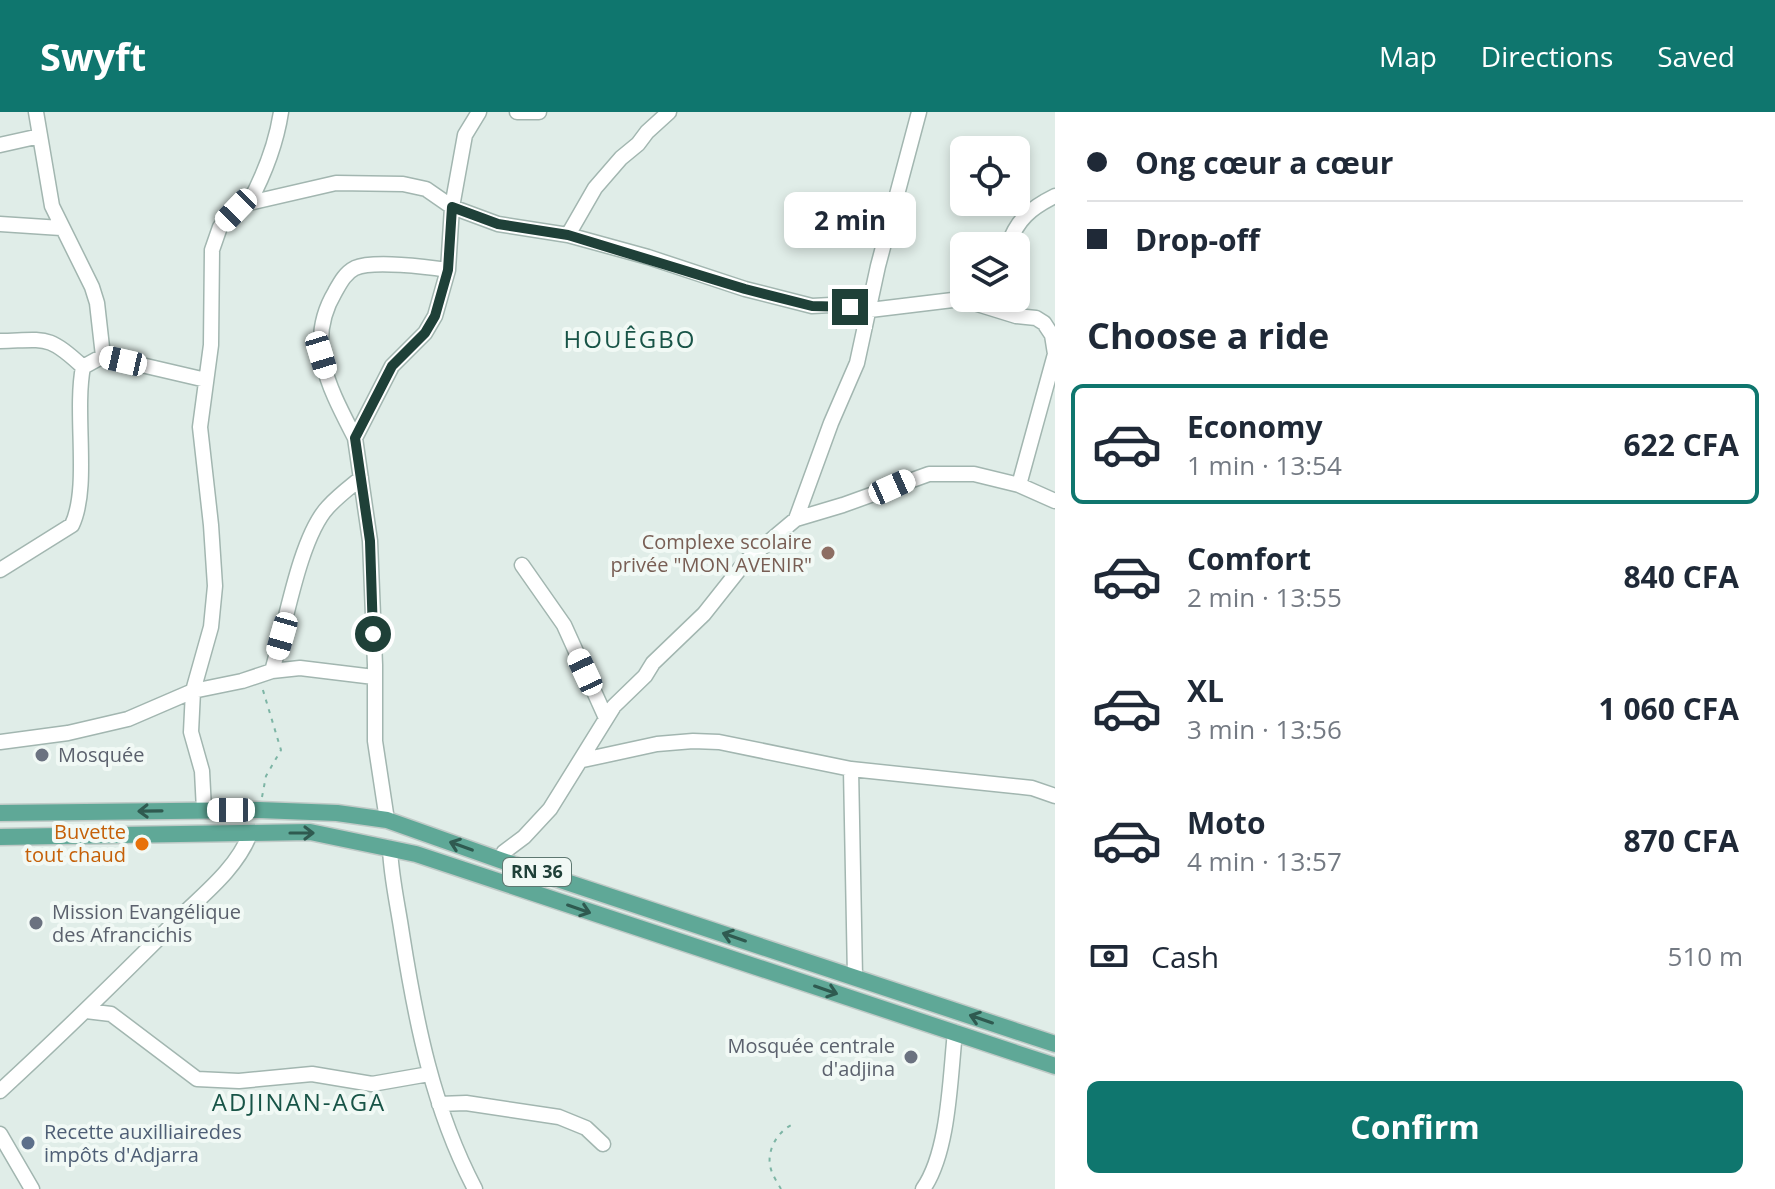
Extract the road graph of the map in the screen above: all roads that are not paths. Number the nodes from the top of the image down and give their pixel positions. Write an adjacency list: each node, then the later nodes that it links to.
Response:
1 (36, 112): 8 (street)
2 (281, 112): 11 (street)
3 (479, 112): 12 (street)
4 (517, 112): 5 (street)
5 (539, 112)
6 (669, 112): 16 (street)
7 (919, 112): 19 (street)
8 (40, 136): 9 (street); 14 (street)
9 (0, 145)
10 (1055, 196): 15 (street)
11 (249, 203): 12 (street); 24 (street)
12 (452, 207): 16 (street); 17 (street)
13 (0, 224): 14 (street)
14 (61, 228): 22 (street)
15 (1014, 232)
16 (568, 235): 19 (street)
17 (448, 270): 25 (street); 25 (street)
18 (950, 300): 19 (street)
19 (870, 310): 29 (street)
20 (1004, 312): 27 (street)
21 (0, 341): 23 (street)
22 (103, 356): 23 (street); 24 (street)
23 (83, 367): 31 (street)
24 (206, 380): 34 (street)
25 (355, 438): 26 (street)
26 (361, 478): 32 (street); 33 (street)
27 (1019, 485): 28 (street); 29 (street)
28 (1055, 501)
29 (796, 519): 35 (street)
30 (522, 565): 35 (street)
31 (0, 570)
32 (266, 673): 33 (street); 34 (street)
33 (374, 677): 42 (street)
34 (193, 691): 36 (street); 40 (street)
35 (606, 718): 37 (street)
36 (0, 742)
37 (583, 760): 38 (street); 46 (street)
38 (851, 769): 39 (street); 47 (street)
39 (1055, 796)
40 (204, 810): 41 (main road, RN 36, one-way to 41); 42 (main road, RN 36)
41 (0, 813)
42 (387, 820): 46 (main road, RN 36, one-way to 42)
43 (250, 834): 44 (main road, RN 36); 45 (main road, RN 36, one-way to 45); 48 (street)
44 (0, 837)
45 (390, 848): 49 (main road, RN 36, one-way to 49); 52 (street)
46 (500, 860): 47 (main road, RN 36, one-way to 46)
47 (855, 977): 50 (main road, RN 36, one-way to 47)
48 (86, 1011): 52 (street); 53 (street)
49 (955, 1032): 51 (main road, RN 36); 59 (street)
50 (1055, 1044)
51 (1055, 1066)
52 (429, 1074): 54 (street)
53 (0, 1091)
54 (439, 1104): 56 (street); 58 (street)
55 (0, 1134): 57 (street)
56 (603, 1144)
57 (32, 1189)
58 (475, 1189)
59 (923, 1189)

